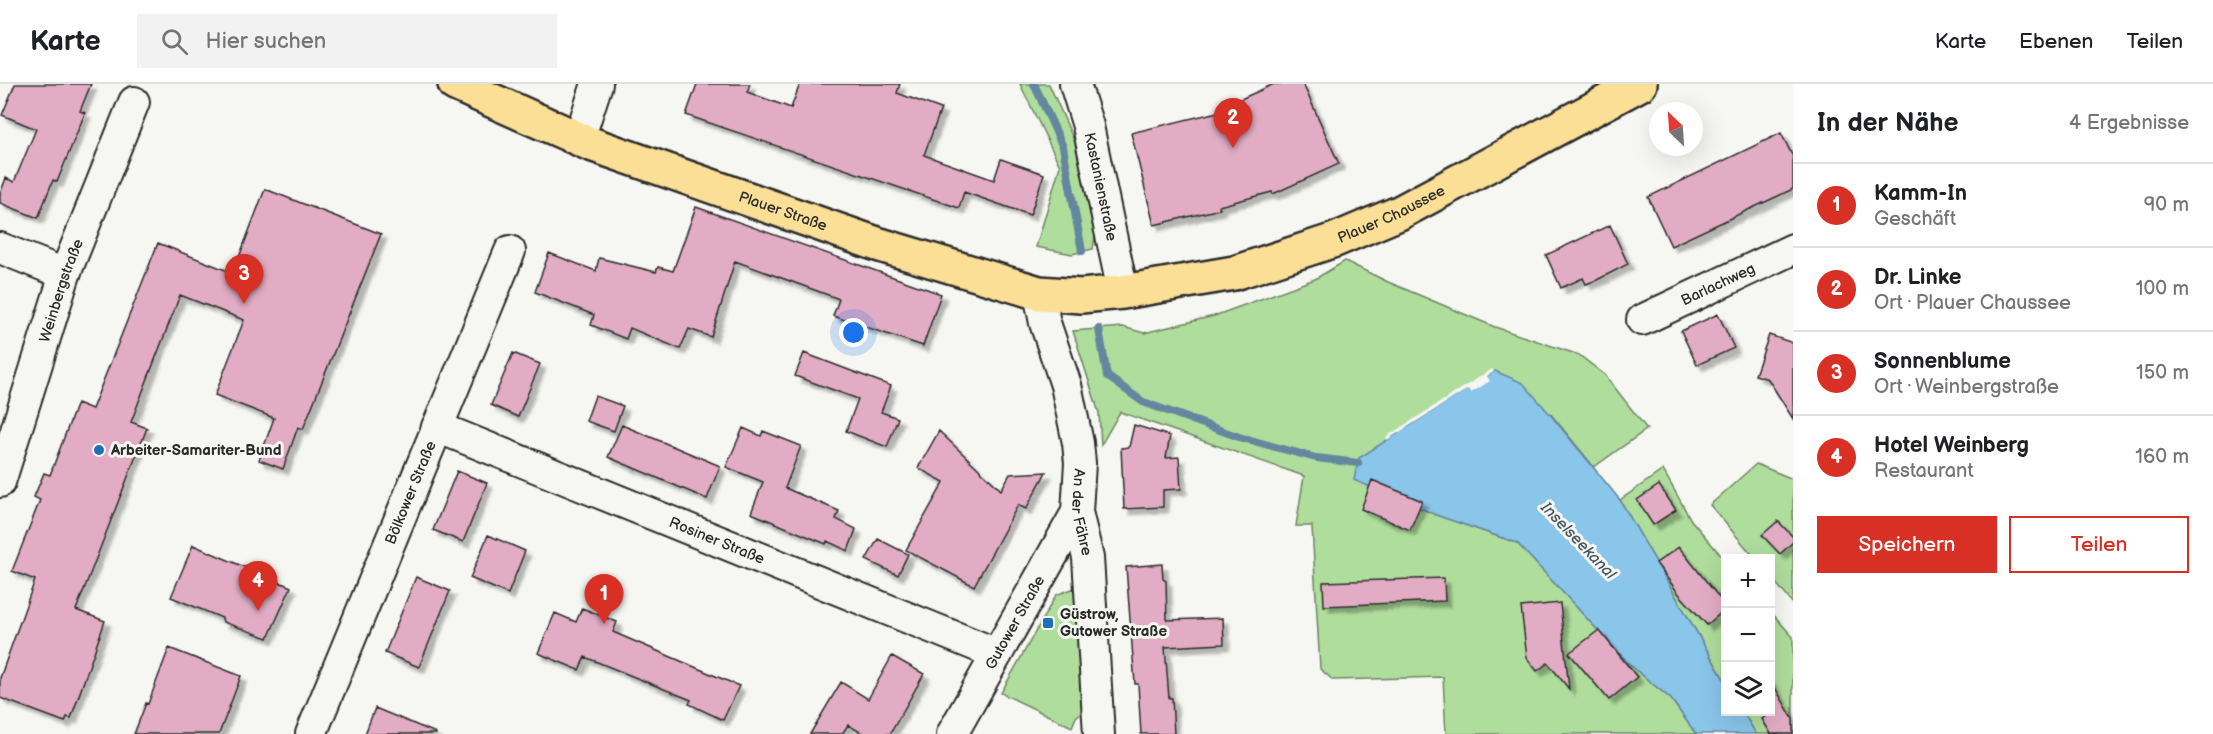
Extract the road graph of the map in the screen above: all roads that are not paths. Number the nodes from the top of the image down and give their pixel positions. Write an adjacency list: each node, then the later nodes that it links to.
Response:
1 (455, 84): 6 (main road, Plauer Straße)
2 (597, 84): 6 (street)
3 (1075, 84): 11 (street, Kastanienstraße)
4 (1640, 84): 11 (main road, Plauer Chaussee)
5 (134, 102): 10 (street, Weinbergstraße)
6 (579, 139): 12 (main road, Plauer Straße)
7 (0, 248): 10 (street)
8 (1793, 249): 13 (street, Barlachweg)
9 (510, 251): 14 (street, Bölkower Straße)
10 (65, 274): 15 (street, Weinbergstraße)
11 (1123, 292): 12 (main road, Plauer Straße)
12 (1039, 293): 16 (street, An der Fähre)
13 (1642, 320)
14 (437, 427): 17 (street, Rosiner Straße); 18 (street, Bölkower Straße)
15 (0, 482)
16 (1077, 512): 17 (street, Gutower Straße); 20 (street, An der Fähre)
17 (997, 654): 19 (street, Gutower Straße)
18 (311, 734)
19 (952, 734)
20 (1099, 734)

